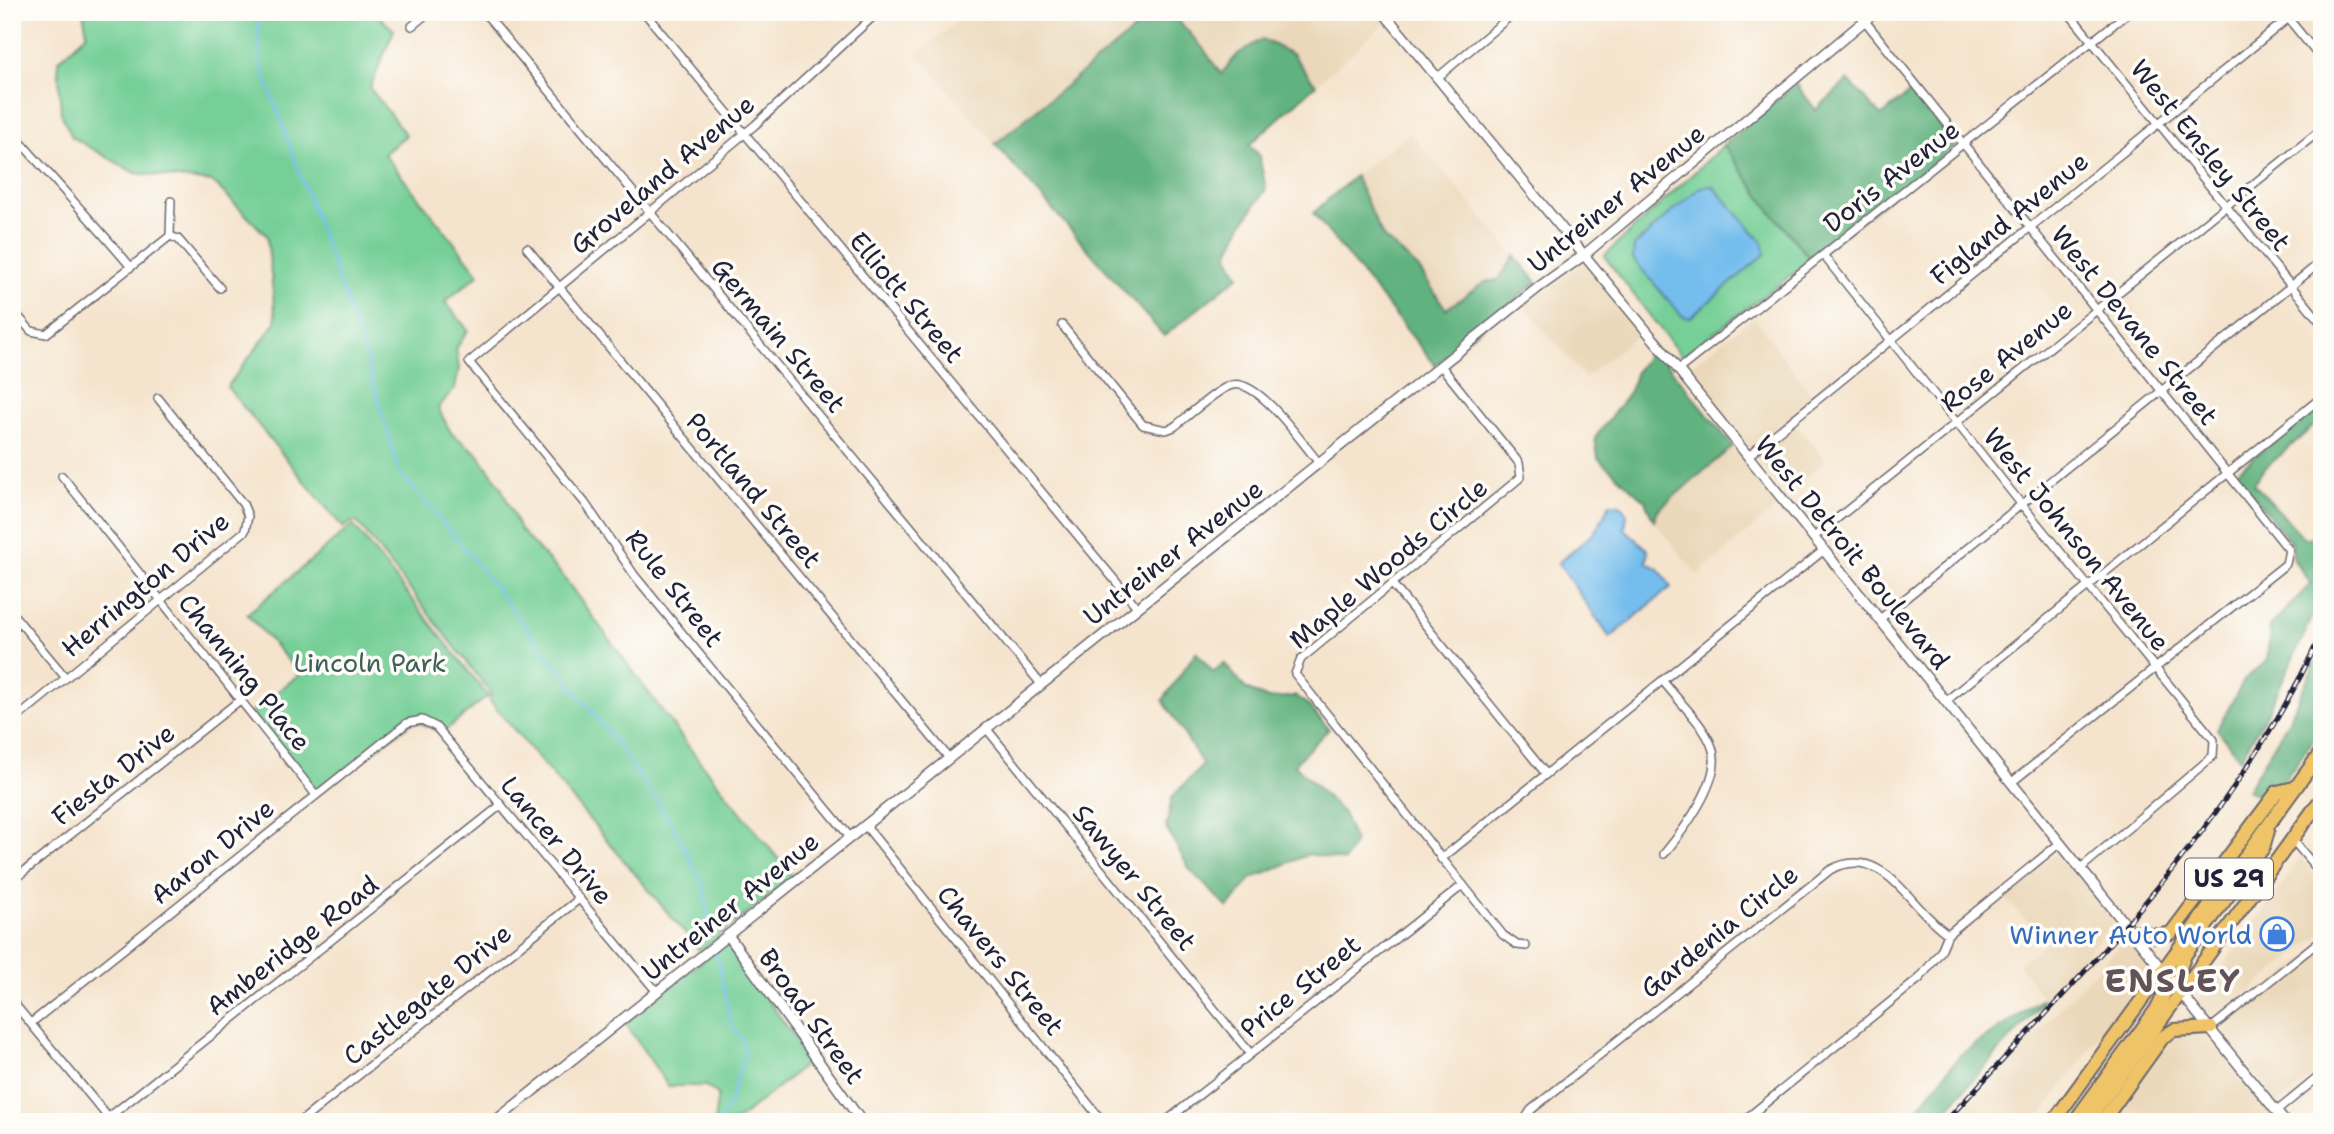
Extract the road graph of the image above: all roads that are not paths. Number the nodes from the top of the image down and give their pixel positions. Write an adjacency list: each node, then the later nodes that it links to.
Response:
1 (429, 12): 13 (street)
2 (484, 12): 24 (street, Germain Street)
3 (878, 12): 20 (street, Groveland Avenue)
4 (1383, 12): 16 (street, West Detroit Boulevard)
5 (1515, 12): 16 (street)
6 (1875, 12): 12 (street, Untreiner Avenue)
7 (2068, 12): 14 (street, West Ensley Street)
8 (2129, 12): 14 (street, Doris Avenue)
9 (2297, 12): 11 (street, Figland Avenue)
10 (648, 13): 20 (street, Elliott Street)
11 (2285, 16): 15 (street); 17 (street, Figland Avenue)
12 (1865, 21): 21 (street, West Devane Street); 28 (street, Untreiner Avenue)
13 (412, 26)
14 (2092, 42): 17 (street, West Ensley Street); 21 (street, Doris Avenue)
15 (2322, 60)
16 (1437, 78): 28 (street, West Detroit Boulevard)
17 (2158, 125): 23 (street, West Ensley Street); 25 (street, Figland Avenue)
18 (2322, 129): 23 (street, Rose Avenue)
19 (12, 132): 31 (street)
20 (744, 134): 24 (street, Groveland Avenue); 57 (street, Elliott Street)
21 (1963, 145): 25 (street, West Devane Street); 29 (street, Doris Avenue)
22 (171, 201): 26 (street)
23 (2225, 206): 32 (street, West Ensley Street); 36 (street, Rose Avenue)
24 (650, 212): 33 (street, Groveland Avenue); 63 (street, Germain Street)
25 (2031, 228): 36 (street, West Devane Street); 39 (street, Figland Avenue)
26 (170, 236): 31 (street); 34 (street)
27 (527, 248): 33 (street, Portland Street)
28 (1584, 255): 41 (street, Untreiner Avenue); 42 (street, West Detroit Boulevard)
29 (1824, 256): 39 (street, West Johnson Avenue); 42 (street, Doris Avenue)
30 (2322, 261): 32 (street)
31 (130, 267): 35 (street)
32 (2292, 286): 37 (street, West Ensley Street); 43 (street)
33 (559, 287): 40 (street, Groveland Avenue); 70 (street, Portland Street)
34 (220, 288)
35 (12, 309)
36 (2096, 310): 43 (street, West Devane Street); 46 (street, Rose Avenue)
37 (2322, 324)
38 (1062, 325): 48 (street)
39 (1891, 341): 46 (street, West Johnson Avenue); 47 (street, Figland Avenue)
40 (469, 362): 79 (street, Rule Street)
41 (1441, 366): 48 (street, Untreiner Avenue); 54 (street, Maple Woods Circle)
42 (1678, 370): 47 (street, West Detroit Boulevard)
43 (2162, 392): 49 (street, West Devane Street); 51 (street)
44 (2322, 397): 49 (street)
45 (158, 398): 56 (street, Herrington Drive)
46 (1956, 424): 51 (street, West Johnson Avenue); 52 (street, Rose Avenue)
47 (1748, 456): 52 (street, West Detroit Boulevard)
48 (1319, 463): 57 (street, Untreiner Avenue)
49 (2228, 472): 55 (street); 60 (street, West Devane Street)
50 (62, 476): 56 (street, Channing Place)
51 (2022, 505): 55 (street, West Johnson Avenue); 59 (street)
52 (1814, 537): 53 (street, West Detroit Boulevard)
53 (1824, 550): 59 (street, West Detroit Boulevard); 62 (street)
54 (1393, 585): 71 (street); 83 (street, Maple Woods Circle)
55 (2088, 587): 60 (street, West Johnson Avenue); 65 (street)
56 (162, 601): 61 (street, Herrington Drive); 64 (street, Channing Place)
57 (1137, 607): 63 (street, Untreiner Avenue)
58 (12, 613): 61 (street)
59 (1880, 619): 65 (street, West Detroit Boulevard)
60 (2155, 668): 72 (street); 84 (street, West Johnson Avenue)
61 (66, 678): 67 (street, Herrington Drive)
62 (1663, 681): 71 (street); 82 (street)
63 (1041, 684): 68 (street, Untreiner Avenue)
64 (240, 700): 74 (street, Channing Place); 86 (street, Fiesta Drive)
65 (1947, 701): 72 (street, West Detroit Boulevard)
66 (422, 720): 74 (street, Aaron Drive); 76 (street, Lancer Drive)
67 (12, 722)
68 (986, 728): 70 (street, Untreiner Avenue); 100 (street, Sawyer Street)
69 (2322, 751): 73 (highway, US 29)
70 (949, 758): 78 (street, Untreiner Avenue)
71 (1546, 774): 83 (street)
72 (2012, 782): 81 (street, West Detroit Boulevard)
73 (2294, 788): 77 (highway, US 29); 89 (highway)
74 (316, 795): 98 (street, Aaron Drive)
75 (2322, 798): 80 (highway, US 29)
76 (501, 805): 88 (street, Lancer Drive); 103 (street, Amberidge Road)
77 (2271, 820): 94 (highway, US 29); 95 (highway)
78 (865, 825): 79 (street, Untreiner Avenue); 107 (street, Chavers Street)
79 (850, 837): 91 (street, Untreiner Avenue)
80 (2292, 839): 85 (street); 95 (highway, US 29)
81 (2060, 843): 84 (street, West Detroit Boulevard); 90 (street)
82 (1664, 854)
83 (1441, 859): 87 (street, Maple Woods Circle)
84 (2081, 868): 89 (street, West Detroit Boulevard)
85 (2322, 875)
86 (12, 881)
87 (1463, 885): 93 (street, Maple Woods Circle); 100 (street, Price Street)
88 (579, 899): 96 (street, Lancer Drive); 104 (street, Castlegate Drive)
89 (2133, 932): 94 (street, West Detroit Boulevard)
90 (1948, 934): 109 (street, Gardenia Circle); 110 (street)
91 (728, 935): 96 (street, Untreiner Avenue); 106 (street, Broad Street)
92 (2322, 939): 99 (street)
93 (1526, 946)
94 (2164, 969): 95 (street, West Detroit Boulevard); 111 (highway, US 29); 112 (highway)
95 (2182, 991): 99 (street, West Detroit Boulevard); 113 (highway, US 29)
96 (657, 992): 105 (street, Untreiner Avenue)
97 (12, 1001): 98 (street)
98 (31, 1023): 103 (street)
99 (2211, 1028): 102 (street, West Detroit Boulevard); 114 (highway)
100 (1251, 1053): 108 (street, Price Street)
101 (2322, 1074): 102 (street)
102 (2277, 1111): 115 (street, West Detroit Boulevard)
103 (110, 1119)
104 (300, 1122)
105 (494, 1122)
106 (862, 1122)
107 (1103, 1122)
108 (1165, 1122)
109 (1523, 1122)
110 (1742, 1122)
111 (2053, 1122)
112 (2074, 1122)
113 (2087, 1122)
114 (2102, 1122)
115 (2286, 1122)

